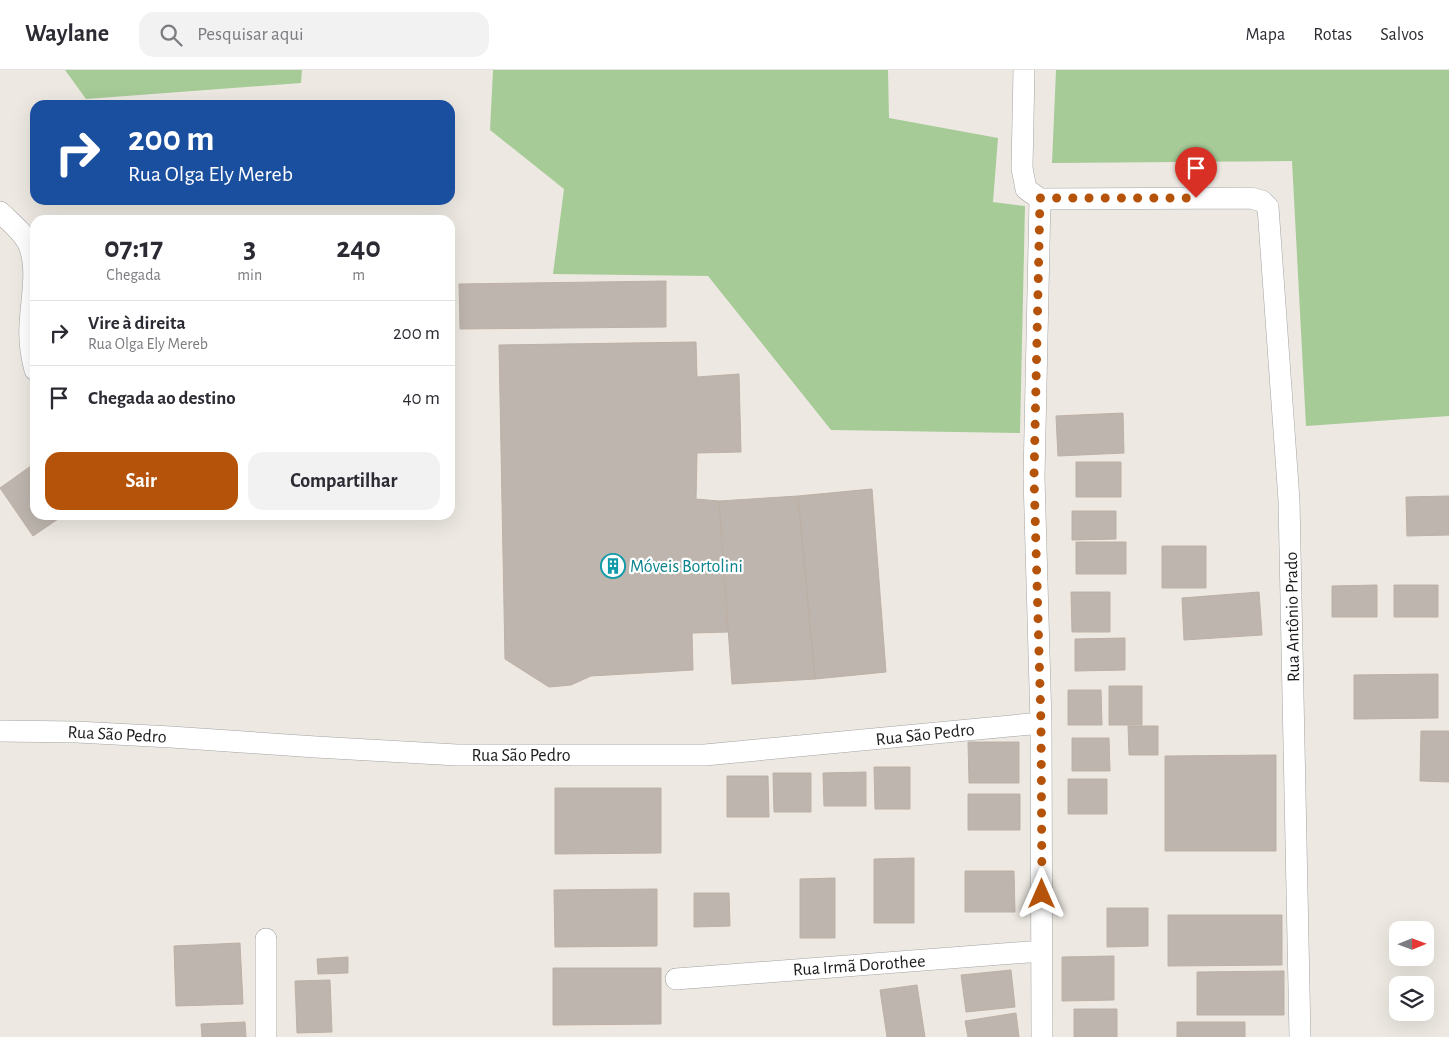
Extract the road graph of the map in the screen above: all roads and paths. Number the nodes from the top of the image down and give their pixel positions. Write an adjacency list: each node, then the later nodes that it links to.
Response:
1 (1024, 70): 2 (street)
2 (1040, 198): 7 (street); 14 (street, Rua Antônio Prado)
3 (0, 212): 4 (street)
4 (30, 246)
5 (30, 311): 6 (street)
6 (30, 349)
7 (1041, 723): 8 (street, Rua São Pedro); 10 (street)
8 (0, 731)
9 (266, 940): 12 (street)
10 (1042, 951): 11 (street, Rua Irmã Dorothee); 13 (street)
11 (676, 979)
12 (266, 1037)
13 (1042, 1037)
14 (1300, 1037)

